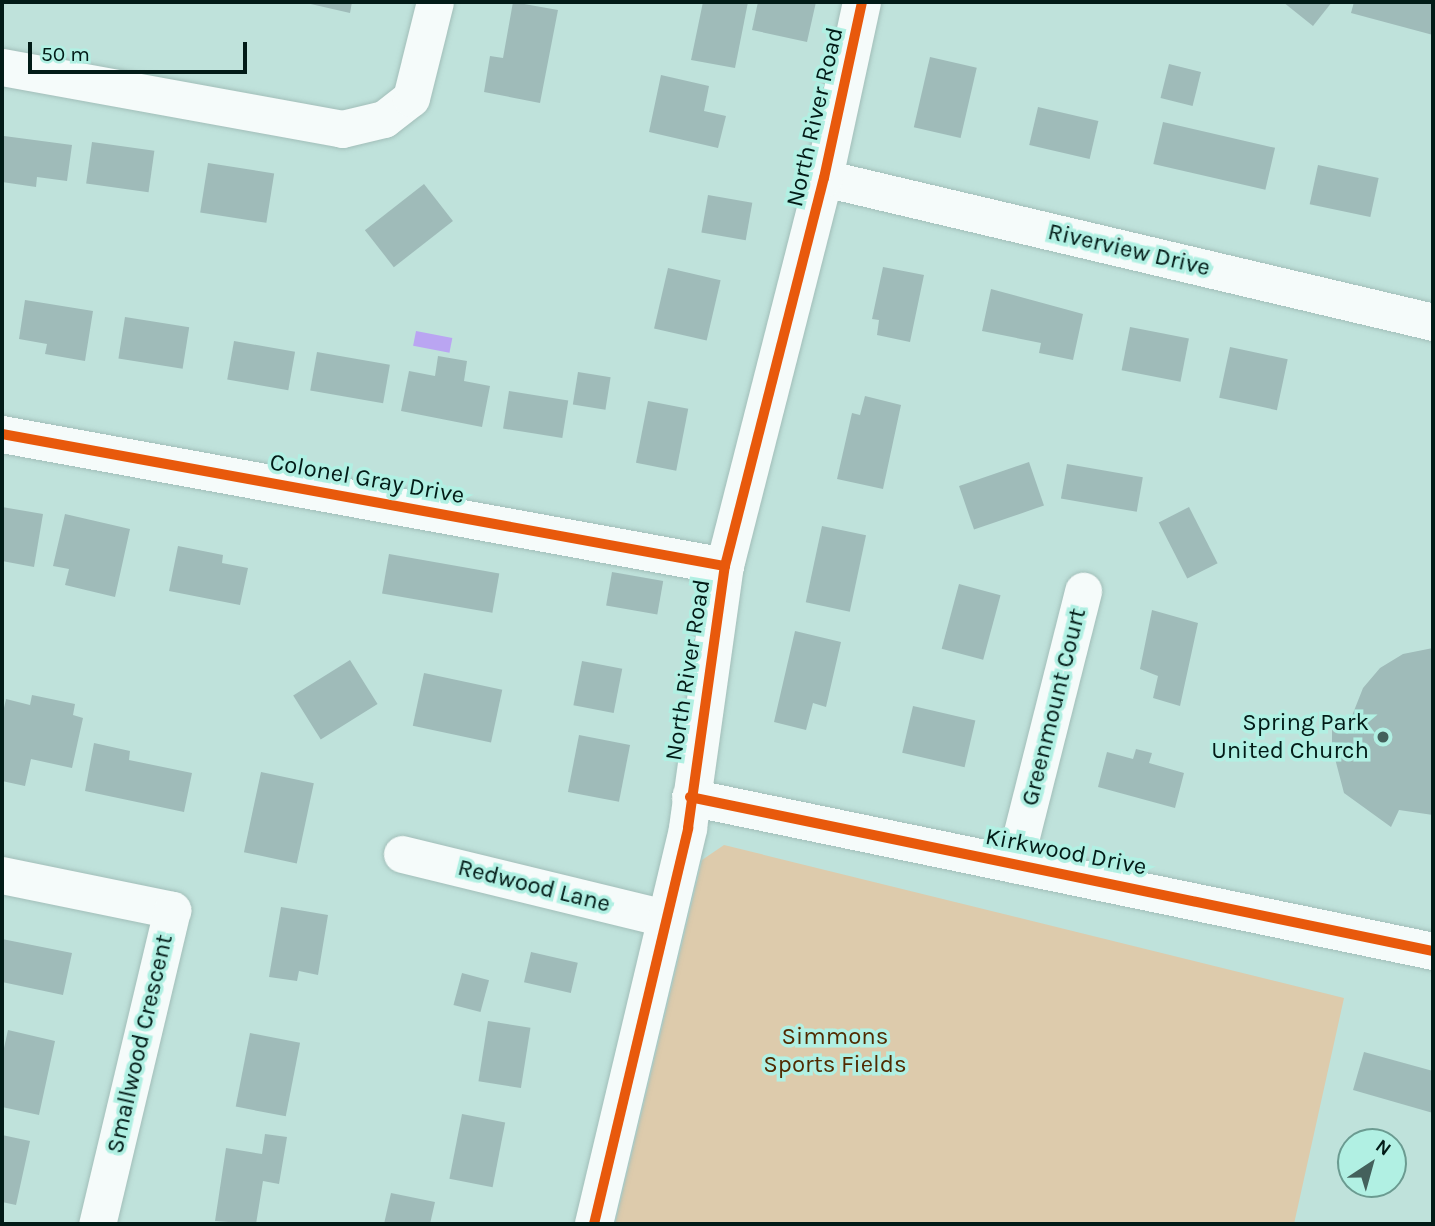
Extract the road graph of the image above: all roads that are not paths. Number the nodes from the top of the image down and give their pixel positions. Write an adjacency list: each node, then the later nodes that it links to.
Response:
1 (435, 2): 3 (street)
2 (862, 2): 4 (main road, North River Road)
3 (2, 67)
4 (824, 178): 5 (street, Riverview Drive); 7 (main road, North River Road)
5 (1433, 322)
6 (2, 434): 7 (street, Colonel Gray Drive)
7 (725, 566): 9 (main road, North River Road)
8 (1083, 591): 11 (street, Greenmount Court)
9 (690, 797): 11 (street, Kirkwood Drive); 13 (main road, North River Road)
10 (402, 854): 13 (street, Redwood Lane)
11 (1014, 863): 14 (street, Kirkwood Drive)
12 (2, 875): 15 (street, Smallwood Crescent)
13 (666, 919): 16 (main road, North River Road)
14 (1433, 951)
15 (97, 1224)
16 (594, 1224)

